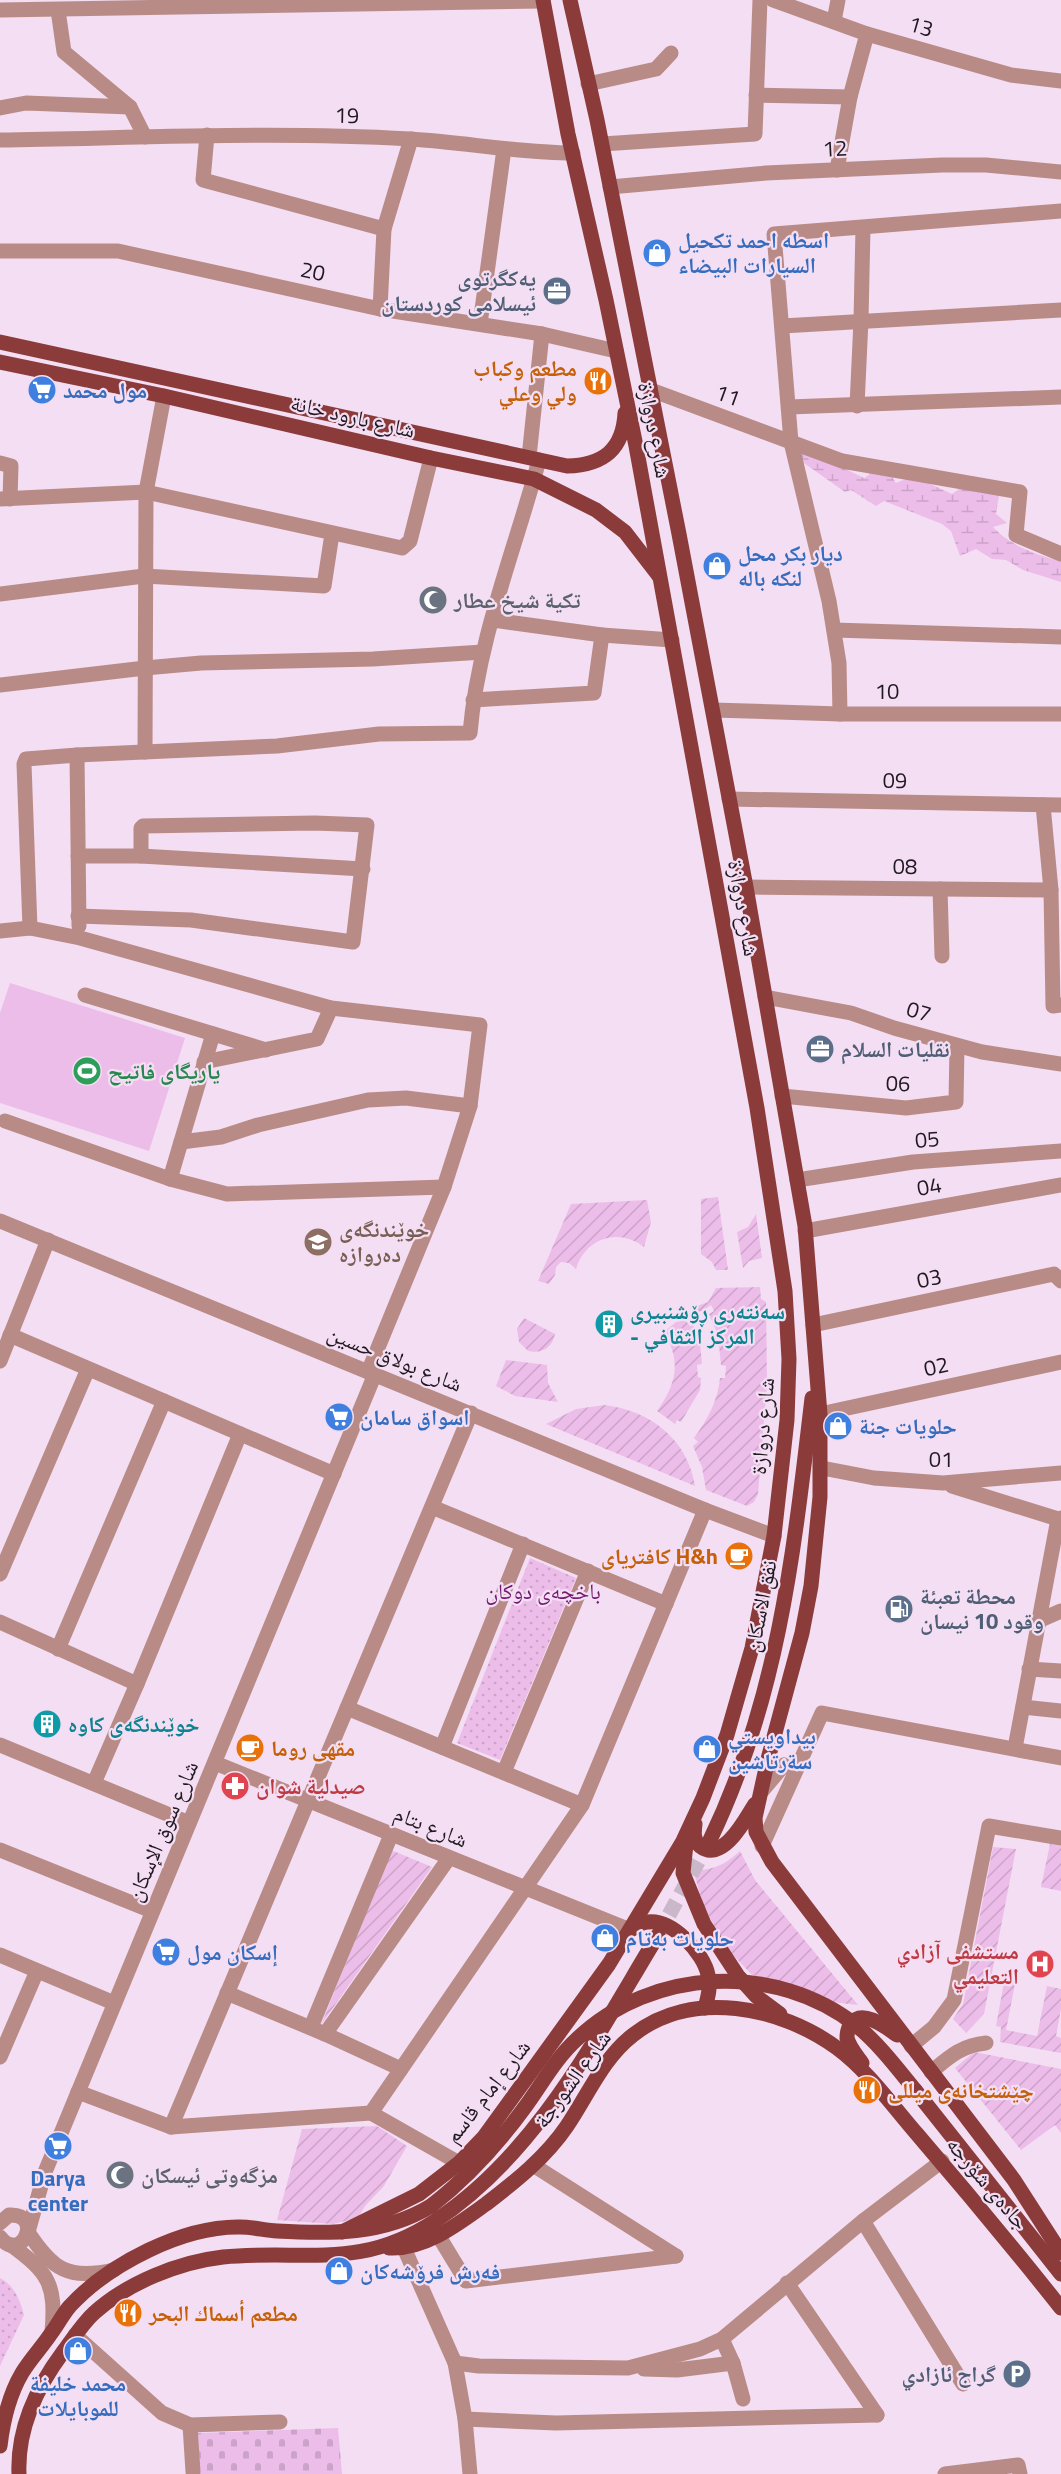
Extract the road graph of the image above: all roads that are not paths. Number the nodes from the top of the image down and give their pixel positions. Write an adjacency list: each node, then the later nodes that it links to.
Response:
1 (543, 0): 6 (street); 24 (main road, شارع دروازة)
2 (570, 0): 13 (main road, شارع دروازة)
3 (760, 0): 14 (street)
4 (773, 0): 9 (street, 13)
5 (838, 0): 9 (street)
6 (95, 4): 8 (street)
7 (0, 10): 8 (street)
8 (58, 10): 16 (street)
9 (834, 21): 10 (street, 13)
10 (867, 34): 12 (street, 13); 15 (street)
11 (671, 53): 13 (street)
12 (1061, 81)
13 (588, 84): 22 (main road, شارع دروازة)
14 (756, 95): 15 (street); 22 (street)
15 (850, 97): 25 (street)
16 (130, 107): 17 (street); 19 (street)
17 (0, 108)
18 (207, 135): 19 (street, 19); 20 (street, 19); 30 (street)
19 (145, 137): 21 (street, 19)
20 (411, 139): 23 (street, 19); 30 (street)
21 (0, 140)
22 (602, 144): 27 (main road, شارع دروازة)
23 (504, 150): 24 (street, 19); 35 (street)
24 (573, 153): 39 (main road, شارع دروازة)
25 (837, 170): 26 (street, 12); 27 (street, 12)
26 (1061, 172)
27 (610, 187): 41 (main road, شارع دروازة)
28 (1061, 211): 29 (street)
29 (863, 228): 34 (street); 36 (street)
30 (384, 229): 32 (street)
31 (0, 251): 32 (street, 20)
32 (380, 309): 35 (street, 20)
33 (1061, 310): 34 (street)
34 (861, 320): 36 (street); 45 (street)
35 (480, 324): 37 (street, 20)
36 (782, 326): 46 (street)
37 (542, 334): 39 (street, 20); 49 (street)
38 (0, 342): 49 (main road, شارع بارود خانة)
39 (616, 351): 44 (main road, شارع دروازة)
40 (0, 362): 42 (main road, شارع بارود خانة)
41 (651, 390): 47 (street, 11); 68 (main road, شارع دروازة)
42 (164, 396): 48 (main road, شارع بارود خانة); 52 (street)
43 (1061, 397): 45 (street)
44 (626, 398): 49 (main road, شارع بارود خانة); 57 (main road, شارع دروازة)
45 (857, 406): 46 (street)
46 (789, 407): 47 (street)
47 (791, 442): 55 (street, 11); 60 (street)
48 (430, 458): 51 (main road, شارع بارود خانة); 54 (street)
49 (534, 459): 51 (street)
50 (0, 463): 53 (street)
51 (534, 479): 57 (main road, شارع بارود خانة); 59 (street)
52 (146, 492): 53 (street); 54 (street); 56 (street)
53 (5, 499)
54 (332, 534): 56 (street)
55 (1061, 554)
56 (144, 576): 58 (street); 65 (street)
57 (661, 579): 63 (main road, شارع دروازة)
58 (0, 594)
59 (493, 620): 61 (street); 64 (street)
60 (834, 630): 62 (street); 69 (street)
61 (602, 635): 63 (street); 67 (street)
62 (1061, 637)
63 (672, 640): 74 (main road, شارع دروازة)
64 (483, 652): 65 (street); 67 (street)
65 (145, 668): 66 (street); 71 (street)
66 (0, 685)
67 (473, 700): 71 (street)
68 (713, 710): 69 (street, 10); 73 (main road, شارع دروازة)
69 (840, 714): 70 (street, 10)
70 (1061, 714)
71 (145, 752): 72 (street)
72 (77, 754): 78 (street); 85 (street)
73 (725, 777): 74 (main road); 75 (main road, شارع دروازة)
74 (699, 782): 129 (main road, شارع دروازة)
75 (729, 799): 76 (street, 09); 82 (main road, شارع دروازة)
76 (1043, 805): 77 (street, 09); 81 (street)
77 (1061, 806)
78 (78, 856): 79 (street); 84 (street)
79 (141, 856): 80 (street); 80 (street)
80 (363, 869): 84 (street)
81 (1054, 881): 83 (street, 08); 91 (street)
82 (746, 887): 83 (street, 08); 90 (main road, شارع دروازة)
83 (940, 889): 88 (street)
84 (78, 916): 87 (street)
85 (30, 928): 86 (street); 87 (street)
86 (0, 931)
87 (80, 938): 92 (street)
88 (942, 956)
89 (85, 994): 93 (street)
90 (765, 997): 94 (street, 07); 98 (main road, شارع دروازة)
91 (1061, 1005)
92 (331, 1008): 95 (street); 99 (street, شارع سوق الإسكان)
93 (213, 1034): 95 (street); 96 (street)
94 (957, 1046): 97 (street, 07); 98 (street, 06)
95 (266, 1050): 96 (street)
96 (204, 1062): 101 (street)
97 (1061, 1064)
98 (782, 1096): 104 (main road, شارع دروازة)
99 (470, 1106): 101 (street); 106 (street, شارع سوق الإسكان)
100 (5, 1121): 103 (street)
101 (181, 1142): 103 (street)
102 (1061, 1151): 104 (street, 05)
103 (170, 1179): 106 (street)
104 (797, 1180): 108 (main road, شارع دروازة)
105 (1061, 1185): 108 (street, 04)
106 (444, 1187): 117 (street, شارع سوق الإسكان)
107 (0, 1221): 109 (street, شارع بولاق حسين)
108 (805, 1231): 111 (main road, شارع دروازة)
109 (48, 1240): 112 (street); 117 (street, شارع بولاق حسين)
110 (1057, 1278): 111 (street, 03)
111 (813, 1325): 116 (main road, شارع دروازة)
112 (10, 1335): 113 (street); 115 (street)
113 (0, 1361)
114 (1061, 1362): 120 (street, 02)
115 (88, 1369): 118 (street); 132 (street)
116 (815, 1370): 120 (main road); 161 (main road, نفق الاسكان)
117 (372, 1373): 119 (street, شارع بولاق حسين); 124 (street, شارع سوق الإسكان)
118 (164, 1401): 121 (street); 137 (street)
119 (471, 1413): 126 (street); 127 (street, شارع بولاق حسين)
120 (820, 1414): 122 (main road)
121 (240, 1434): 124 (street); 140 (street)
122 (822, 1468): 125 (street, 01); 152 (main road)
123 (1061, 1473): 125 (street, 01)
124 (334, 1474): 148 (street, شارع سوق الإسكان)
125 (943, 1483): 128 (street)
126 (432, 1507): 130 (street); 142 (street)
127 (705, 1510): 129 (street, شارع بولاق حسين); 133 (street)
128 (1060, 1518): 135 (street)
129 (774, 1536): 153 (main road, شارع دروازة)
130 (523, 1544): 131 (street); 145 (street)
131 (588, 1571): 133 (street); 150 (street)
132 (0, 1574)
133 (666, 1604): 155 (street)
134 (1061, 1611): 135 (street)
135 (1038, 1621): 138 (street)
136 (0, 1622): 137 (street)
137 (58, 1649): 140 (street)
138 (1029, 1669): 139 (street); 141 (street)
139 (1061, 1671)
140 (137, 1684): 151 (street)
141 (1023, 1707): 143 (street); 146 (street)
142 (347, 1708): 145 (street); 154 (street)
143 (1061, 1711)
144 (0, 1745): 151 (street)
145 (442, 1747): 150 (street)
146 (1015, 1749): 147 (street); 149 (street)
147 (1061, 1758)
148 (216, 1763): 154 (street, شارع بتام); 156 (street, شارع سوق الإسكان)
149 (790, 1768): 152 (street); 160 (street)
150 (504, 1772): 155 (street)
151 (94, 1783): 156 (street)
152 (762, 1791): 153 (main road); 160 (main road)
153 (703, 1798): 157 (main road, شارع دروازة)
154 (308, 1800): 158 (street, شارع بتام); 170 (street)
155 (582, 1805): 164 (street)
156 (189, 1823): 165 (street, شارع سوق الإسكان)
157 (692, 1823): 166 (main road, شارع إمام قاسم); 173 (main road)
158 (390, 1835): 163 (street, شارع بتام); 174 (street)
159 (1061, 1838): 177 (street)
160 (759, 1839): 177 (main road)
161 (710, 1840)
162 (0, 1850): 165 (street)
163 (449, 1858): 164 (street, شارع بتام); 175 (street)
164 (527, 1888): 166 (street, شارع بتام); 179 (street)
165 (152, 1911): 171 (street, شارع سوق الإسكان)
166 (630, 1930): 172 (main road); 186 (main road, شارع إمام قاسم)
167 (658, 1935): 196 (main road)
168 (0, 1955): 169 (street)
169 (37, 1971): 171 (street); 178 (street)
170 (227, 1993): 174 (street); 184 (street)
171 (114, 2003): 182 (street, شارع سوق الإسكان)
172 (705, 2008): 173 (main road, شارع الشورجة); 187 (main road, شارع الشورجة)
173 (792, 2023): 181 (main road, شارع الشورجة)
174 (311, 2027): 175 (street)
175 (325, 2034): 179 (street)
176 (986, 2043): 180 (street)
177 (911, 2047): 180 (main road); 181 (main road)
178 (1, 2051)
179 (401, 2069): 183 (street)
180 (931, 2072): 197 (main road)
181 (879, 2088): 185 (main road, جادەی شۆرجە)
182 (78, 2092): 184 (street); 188 (street, شارع سوق الإسكان)
183 (371, 2113): 184 (street); 186 (street)
184 (171, 2127)
185 (942, 2162): 190 (street); 201 (main road, جادەی شۆرجە)
186 (459, 2163): 193 (main road, شارع إمام قاسم)
187 (532, 2165): 194 (main road, شارع الشورجة); 194 (street)
188 (45, 2172): 189 (street); 192 (street)
189 (14, 2215): 191 (street); 192 (street)
190 (863, 2221): 200 (street); 208 (street)
191 (0, 2223)
192 (28, 2232): 195 (street); 198 (street)
193 (342, 2232): 198 (main road, شارع إمام قاسم); 199 (main road, bridge)
194 (438, 2235): 196 (main road, شارع الشورجة)
195 (4, 2242): 202 (street)
196 (402, 2244): 203 (main road, شارع الشورجة); 205 (street)
197 (1061, 2253)
198 (114, 2270): 202 (main road, شارع إمام قاسم)
199 (1061, 2274)
200 (787, 2283): 204 (street); 210 (street)
201 (1061, 2308)
202 (52, 2332): 213 (main road, شارع إمام قاسم)
203 (75, 2336): 212 (street); 215 (main road)
204 (723, 2339): 206 (street); 207 (street)
205 (455, 2363): 207 (street); 210 (street)
206 (733, 2363): 207 (street); 209 (street)
207 (628, 2368)
208 (963, 2384)
209 (743, 2399)
210 (465, 2418): 216 (street)
211 (280, 2422): 212 (street)
212 (190, 2425): 214 (street)
213 (0, 2446)
214 (193, 2472)
215 (19, 2474)
216 (470, 2474)
217 (945, 2474): 218 (street)
218 (1020, 2474)

